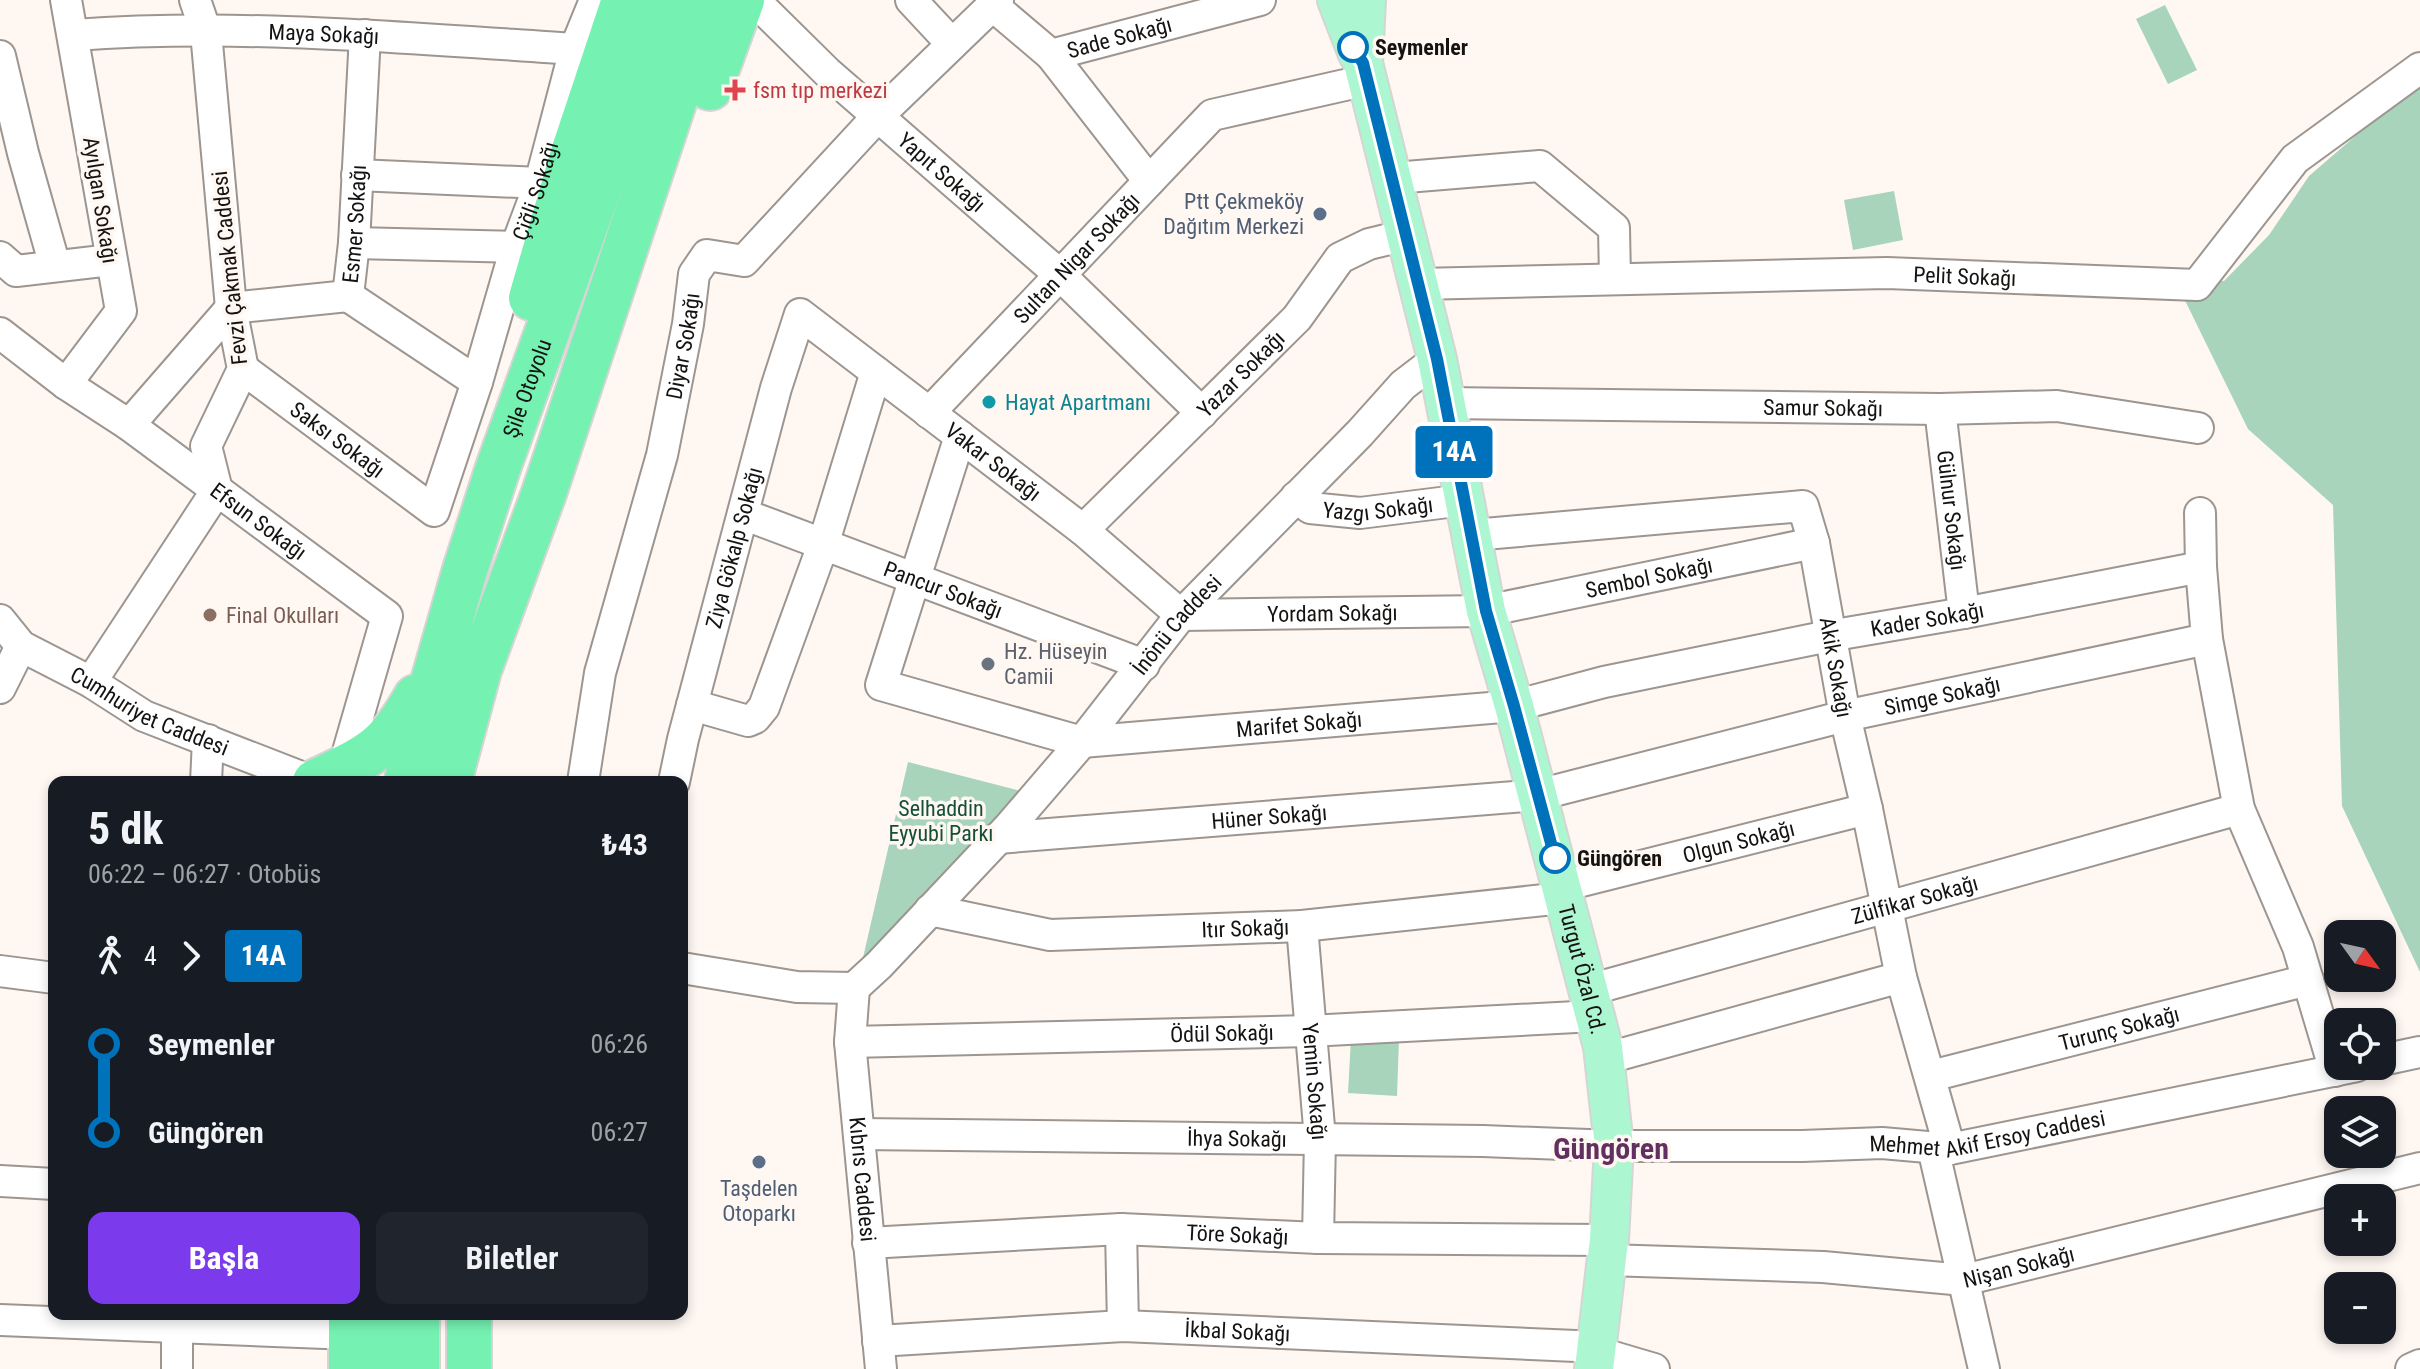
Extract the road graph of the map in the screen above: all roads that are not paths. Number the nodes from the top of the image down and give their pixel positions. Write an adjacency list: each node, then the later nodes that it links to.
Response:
1 (66, 0): 14 (street, Ayılgan Sokağı)
2 (195, 0): 13 (street, Fevzi Çakmak Caddesi)
3 (595, 0): 17 (street, Çiğli Sokağı)
4 (624, 0): 53 (highway)
5 (667, 0): 53 (highway, Şile Otoyolu)
6 (708, 0): 55 (highway, Şile Otoyolu)
7 (911, 0): 16 (street)
8 (1260, 0): 18 (street, Sade Sokağı)
9 (1337, 0): 21 (main road, Turgut Özal Cd.)
10 (1366, 0): 21 (main road, Turgut Özal Cd.)
11 (749, 1): 22 (street, Yapıt Sokağı); 55 (highway)
12 (995, 3): 16 (street, Diyar Sokağı); 18 (street, Sade Sokağı)
13 (206, 32): 14 (street, Maya Sokağı); 15 (street, Maya Sokağı); 38 (street, Fevzi Çakmak Caddesi)
14 (74, 35): 31 (street, Ayılgan Sokağı)
15 (365, 35): 17 (street, Maya Sokağı); 24 (street, Esmer Sokağı)
16 (952, 44): 22 (street, Diyar Sokağı)
17 (575, 49): 27 (street, Çiğli Sokağı)
18 (1051, 55): 26 (street)
19 (1, 61): 23 (street)
20 (2420, 68): 35 (street, Pelit Sokağı)
21 (1365, 72): 25 (main road, Turgut Özal Cd.); 26 (street, Sultan Nigar Sokağı)
22 (878, 116): 34 (street, Yapıt Sokağı); 89 (street, Diyar Sokağı)
23 (12, 156): 33 (street)
24 (357, 175): 27 (street); 29 (street, Esmer Sokağı)
25 (1394, 178): 28 (main road, Turgut Özal Cd.); 35 (street)
26 (1149, 181): 34 (street, Sultan Nigar Sokağı)
27 (540, 183): 30 (street, Çiğli Sokağı)
28 (1406, 235): 36 (main road, Turgut Özal Cd.); 49 (street, Yazar Sokağı)
29 (354, 243): 30 (street); 37 (street, Esmer Sokağı)
30 (516, 247): 44 (street, Çiğli Sokağı)
31 (111, 260): 33 (street); 45 (street, Ayılgan Sokağı)
32 (8, 264): 33 (street)
33 (55, 266)
34 (1060, 275): 48 (street, Sultan Nigar Sokağı); 49 (street, Yapıt Sokağı)
35 (1615, 279): 36 (street, Pelit Sokağı)
36 (1419, 284): 41 (main road, Turgut Özal Cd.)
37 (348, 296): 38 (street, Esmer Sokağı); 44 (street)
38 (231, 308): 42 (street, Fevzi Çakmak Caddesi); 50 (street)
39 (800, 314): 43 (street, Vakar Sokağı); 59 (street, Ziya Gökalp Sokağı)
40 (0, 333): 45 (street, Efsun Sokağı)
41 (1437, 359): 46 (main road, Turgut Özal Cd.); 56 (street, İnönü Caddesi)
42 (243, 369): 54 (street, Fevzi Çakmak Caddesi); 57 (street, Saksı Sokağı)
43 (876, 372): 48 (street, Vakar Sokağı); 63 (street)
44 (477, 382): 57 (street, Çiğli Sokağı)
45 (66, 384): 50 (street, Efsun Sokağı)
46 (1445, 403): 47 (street, Samur Sokağı); 60 (main road, Turgut Özal Cd.)
47 (1940, 409): 51 (street, Samur Sokağı); 67 (street, Gülnur Sokağı)
48 (929, 413): 52 (street, Vakar Sokağı)
49 (1202, 413): 61 (street, Yazar Sokağı)
50 (129, 425): 54 (street, Efsun Sokağı)
51 (2198, 428)
52 (960, 436): 61 (street, Vakar Sokağı); 65 (street)
53 (498, 468): 73 (highway, Şile Otoyolu)
54 (217, 490): 75 (street); 85 (street, Efsun Sokağı)
55 (544, 493): 73 (highway, Şile Otoyolu)
56 (1296, 497): 60 (street, Yazgı Sokağı); 68 (street, İnönü Caddesi)
57 (434, 511)
58 (2200, 513): 64 (street)
59 (743, 514): 63 (street, Pancur Sokağı); 77 (street, Ziya Gökalp Sokağı)
60 (1468, 517): 62 (street, Akik Sokağı); 66 (main road, Turgut Özal Cd.)
61 (1083, 530): 68 (street, Vakar Sokağı)
62 (1814, 543): 66 (street, Sembol Sokağı); 70 (street, Akik Sokağı)
63 (823, 545): 65 (street, Pancur Sokağı); 77 (street)
64 (2201, 567): 67 (street, Kader Sokağı); 71 (street)
65 (915, 578): 74 (street, Pancur Sokağı); 81 (street)
66 (1486, 611): 68 (street, Yordam Sokağı); 78 (main road, Turgut Özal Cd.)
67 (1964, 613): 70 (street, Kader Sokağı)
68 (1181, 615): 74 (street, İnönü Caddesi)
69 (0, 620): 72 (street, Cumhuriyet Caddesi)
70 (1829, 636): 78 (street, Kader Sokağı); 79 (street, Akik Sokağı)
71 (2207, 639): 79 (street, Simge Sokağı); 93 (street)
72 (21, 646): 75 (street, Cumhuriyet Caddesi); 76 (street)
73 (461, 660): 82 (highway, Şile Otoyolu); 86 (highway); 87 (highway, Şile Otoyolu); 88 (highway)
74 (1144, 665): 81 (street, İnönü Caddesi)
75 (91, 682): 80 (street, Cumhuriyet Caddesi)
76 (0, 688)
77 (692, 705): 90 (street, Ziya Gökalp Sokağı)
78 (1514, 706): 81 (street, Marifet Sokağı); 91 (main road, Turgut Özal Cd.)
79 (1845, 716): 91 (street, Simge Sokağı); 92 (street, Akik Sokağı)
80 (208, 740): 83 (street); 84 (street, Cumhuriyet Caddesi)
81 (1082, 742): 94 (street, İnönü Caddesi)
82 (406, 775)
83 (206, 776)
84 (318, 776)
85 (325, 776)
86 (329, 776)
87 (450, 776)
88 (471, 776)
89 (584, 776)
90 (675, 776)
91 (1538, 795): 94 (street, Hüner Sokağı); 95 (main road, Turgut Özal Cd.)
92 (1867, 809): 95 (street, Olgun Sokağı); 96 (street, Akik Sokağı)
93 (2239, 809): 96 (street, Zülfikar Sokağı); 103 (street)
94 (998, 838): 97 (street, İnönü Caddesi)
95 (1563, 892): 98 (street, Itır Sokağı); 105 (main road, Turgut Özal Cd.)
96 (1887, 906): 102 (street, Akik Sokağı); 105 (street, Zülfikar Sokağı)
97 (930, 910): 98 (street, Itır Sokağı); 104 (street, İnönü Caddesi)
98 (1302, 926): 107 (street, Yemin Sokağı)
99 (688, 969): 104 (street)
100 (0, 971): 101 (street)
101 (48, 977)
102 (1901, 977): 111 (street); 113 (street, Akik Sokağı)
103 (2308, 980): 106 (street); 113 (street, Turunç Sokağı)
104 (854, 988): 108 (street, Kıbrıs Caddesi)
105 (1592, 1003): 107 (street, Ödül Sokağı); 111 (main road, Turgut Özal Cd.)
106 (2324, 1017)
107 (1309, 1031): 108 (street, Ödül Sokağı); 115 (street, Yemin Sokağı)
108 (850, 1042): 114 (street, Kıbrıs Caddesi)
109 (2420, 1052): 110 (street)
110 (2396, 1057)
111 (1604, 1059): 116 (main road, Turgut Özal Cd.)
112 (2324, 1072): 117 (street, Mehmet Akif Ersoy Caddesi)
113 (1931, 1076): 117 (street, Akik Sokağı)
114 (859, 1134): 115 (street, İhya Sokağı); 123 (street, Kıbrıs Caddesi)
115 (1320, 1139): 116 (street, İhya Sokağı); 122 (street, Yemin Sokağı)
116 (1614, 1146): 117 (street, Mehmet Akif Ersoy Caddesi); 124 (main road, Turgut Özal Cd.)
117 (1942, 1148): 125 (street, Akik Sokağı)
118 (2420, 1168): 125 (street, Nişan Sokağı)
119 (0, 1181): 120 (street)
120 (48, 1184)
121 (1121, 1229): 122 (street, Töre Sokağı); 123 (street, Töre Sokağı); 130 (street)
122 (1318, 1238): 124 (street, Töre Sokağı)
123 (868, 1243): 132 (street, Kıbrıs Caddesi)
124 (1608, 1250): 125 (street, Nişan Sokağı); 133 (main road, Turgut Özal Cd.)
125 (1964, 1280): 140 (street, Akik Sokağı)
126 (0, 1320): 129 (street)
127 (417, 1320): 137 (highway)
128 (469, 1320): 138 (highway)
129 (177, 1321): 131 (street); 135 (street)
130 (1123, 1326): 132 (street, İkbal Sokağı); 133 (street, İkbal Sokağı)
131 (343, 1330): 136 (highway)
132 (879, 1355)
133 (1596, 1360): 139 (street, İkbal Sokağı)
134 (2420, 1365): 141 (street)
135 (177, 1369)
136 (386, 1369)
137 (417, 1369)
138 (469, 1369)
139 (1654, 1369)
140 (1984, 1369)
141 (2411, 1369)

